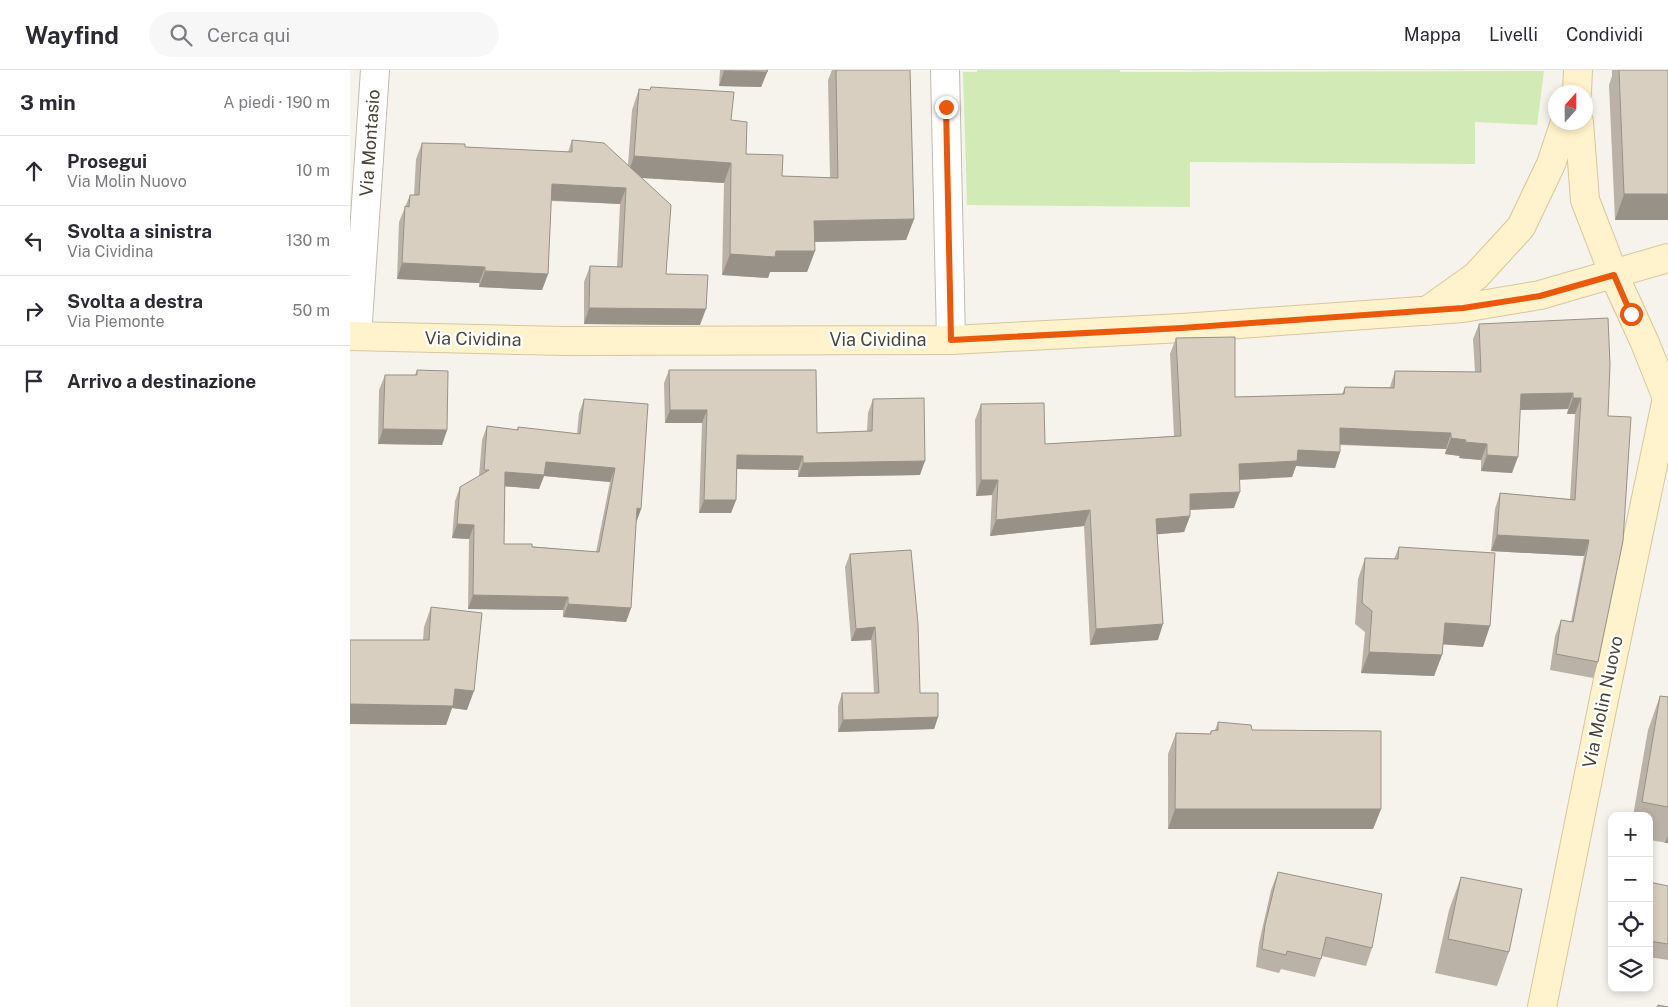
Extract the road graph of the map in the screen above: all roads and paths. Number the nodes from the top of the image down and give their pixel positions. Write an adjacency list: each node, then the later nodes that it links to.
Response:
1 (375, 70): 8 (street, Via Montasio)
2 (945, 70): 9 (street)
3 (1562, 130): 7 (street)
4 (1581, 130): 6 (street, Via Molin Nuovo)
5 (1668, 258): 6 (street, Via Cividina)
6 (1614, 275): 7 (street, Via Cividina); 10 (street, Via Molin Nuovo)
7 (1427, 311): 9 (street, Via Cividina)
8 (354, 336): 9 (street, Via Cividina)
9 (951, 340)
10 (1667, 396): 11 (street, Via Molin Nuovo)
11 (1542, 1007)

